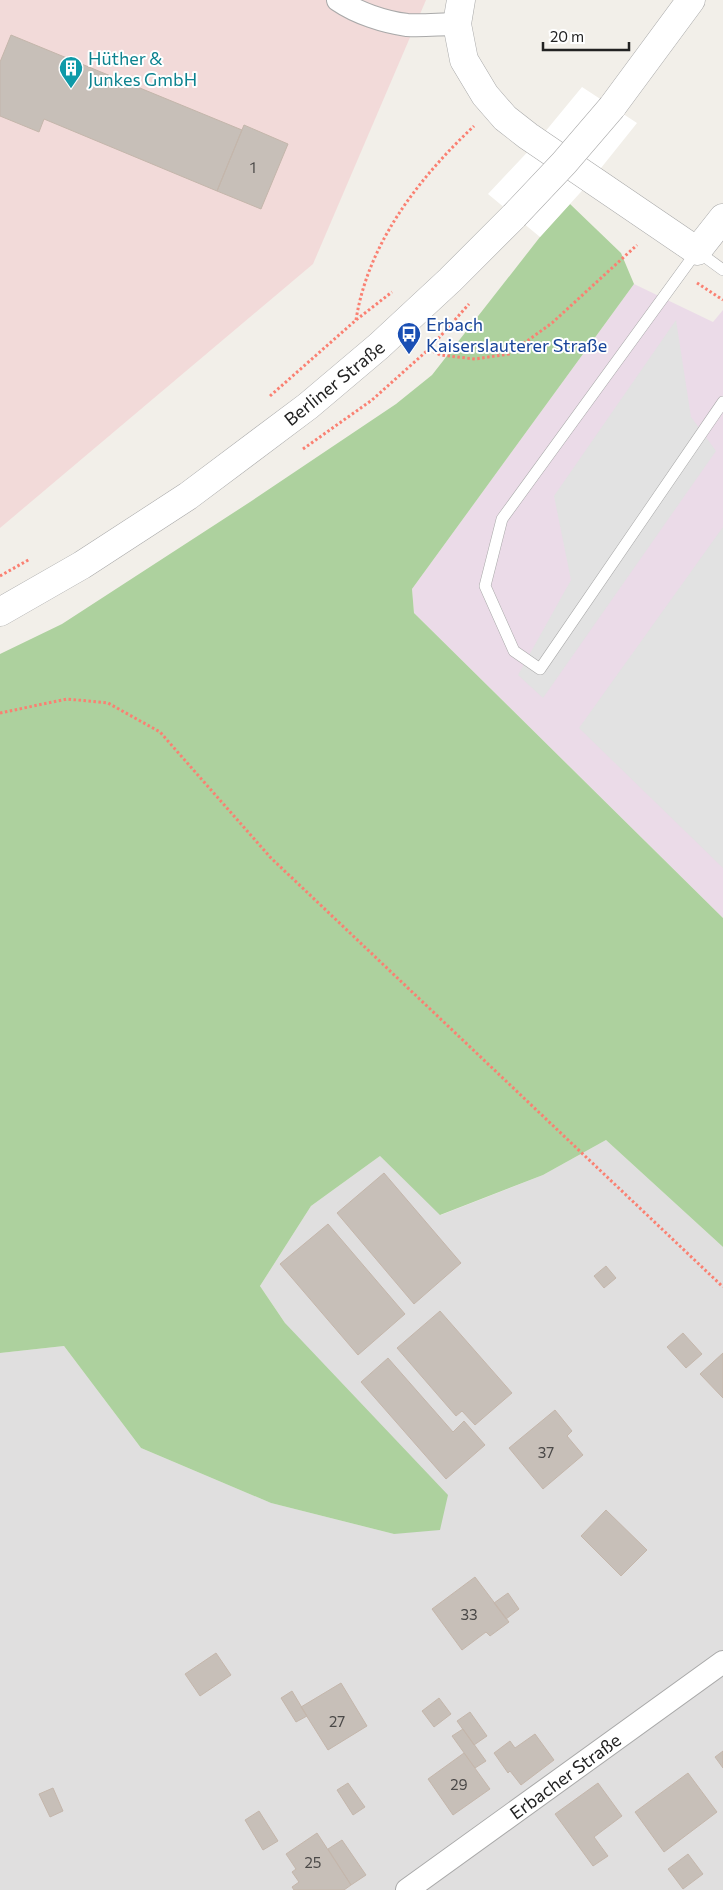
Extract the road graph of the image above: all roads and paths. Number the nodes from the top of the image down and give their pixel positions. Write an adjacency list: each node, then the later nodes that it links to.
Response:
1 (338, 0): 3 (street)
2 (691, 0): 16 (street, Berliner Straße, bridge)
3 (459, 12): 7 (street)
4 (475, 125): 10 (path)
5 (723, 218): 7 (street)
6 (640, 242): 11 (path)
7 (697, 250): 8 (lane); 13 (lane)
8 (723, 270)
9 (394, 290): 10 (path)
10 (356, 320): 12 (path)
11 (429, 349)
12 (264, 402)
13 (723, 402)
14 (35, 557): 15 (path)
15 (0, 576)
16 (0, 612)
17 (0, 713): 18 (path)
18 (723, 1287)
19 (723, 1662): 20 (street, Erbacher Straße)
20 (407, 1890)

